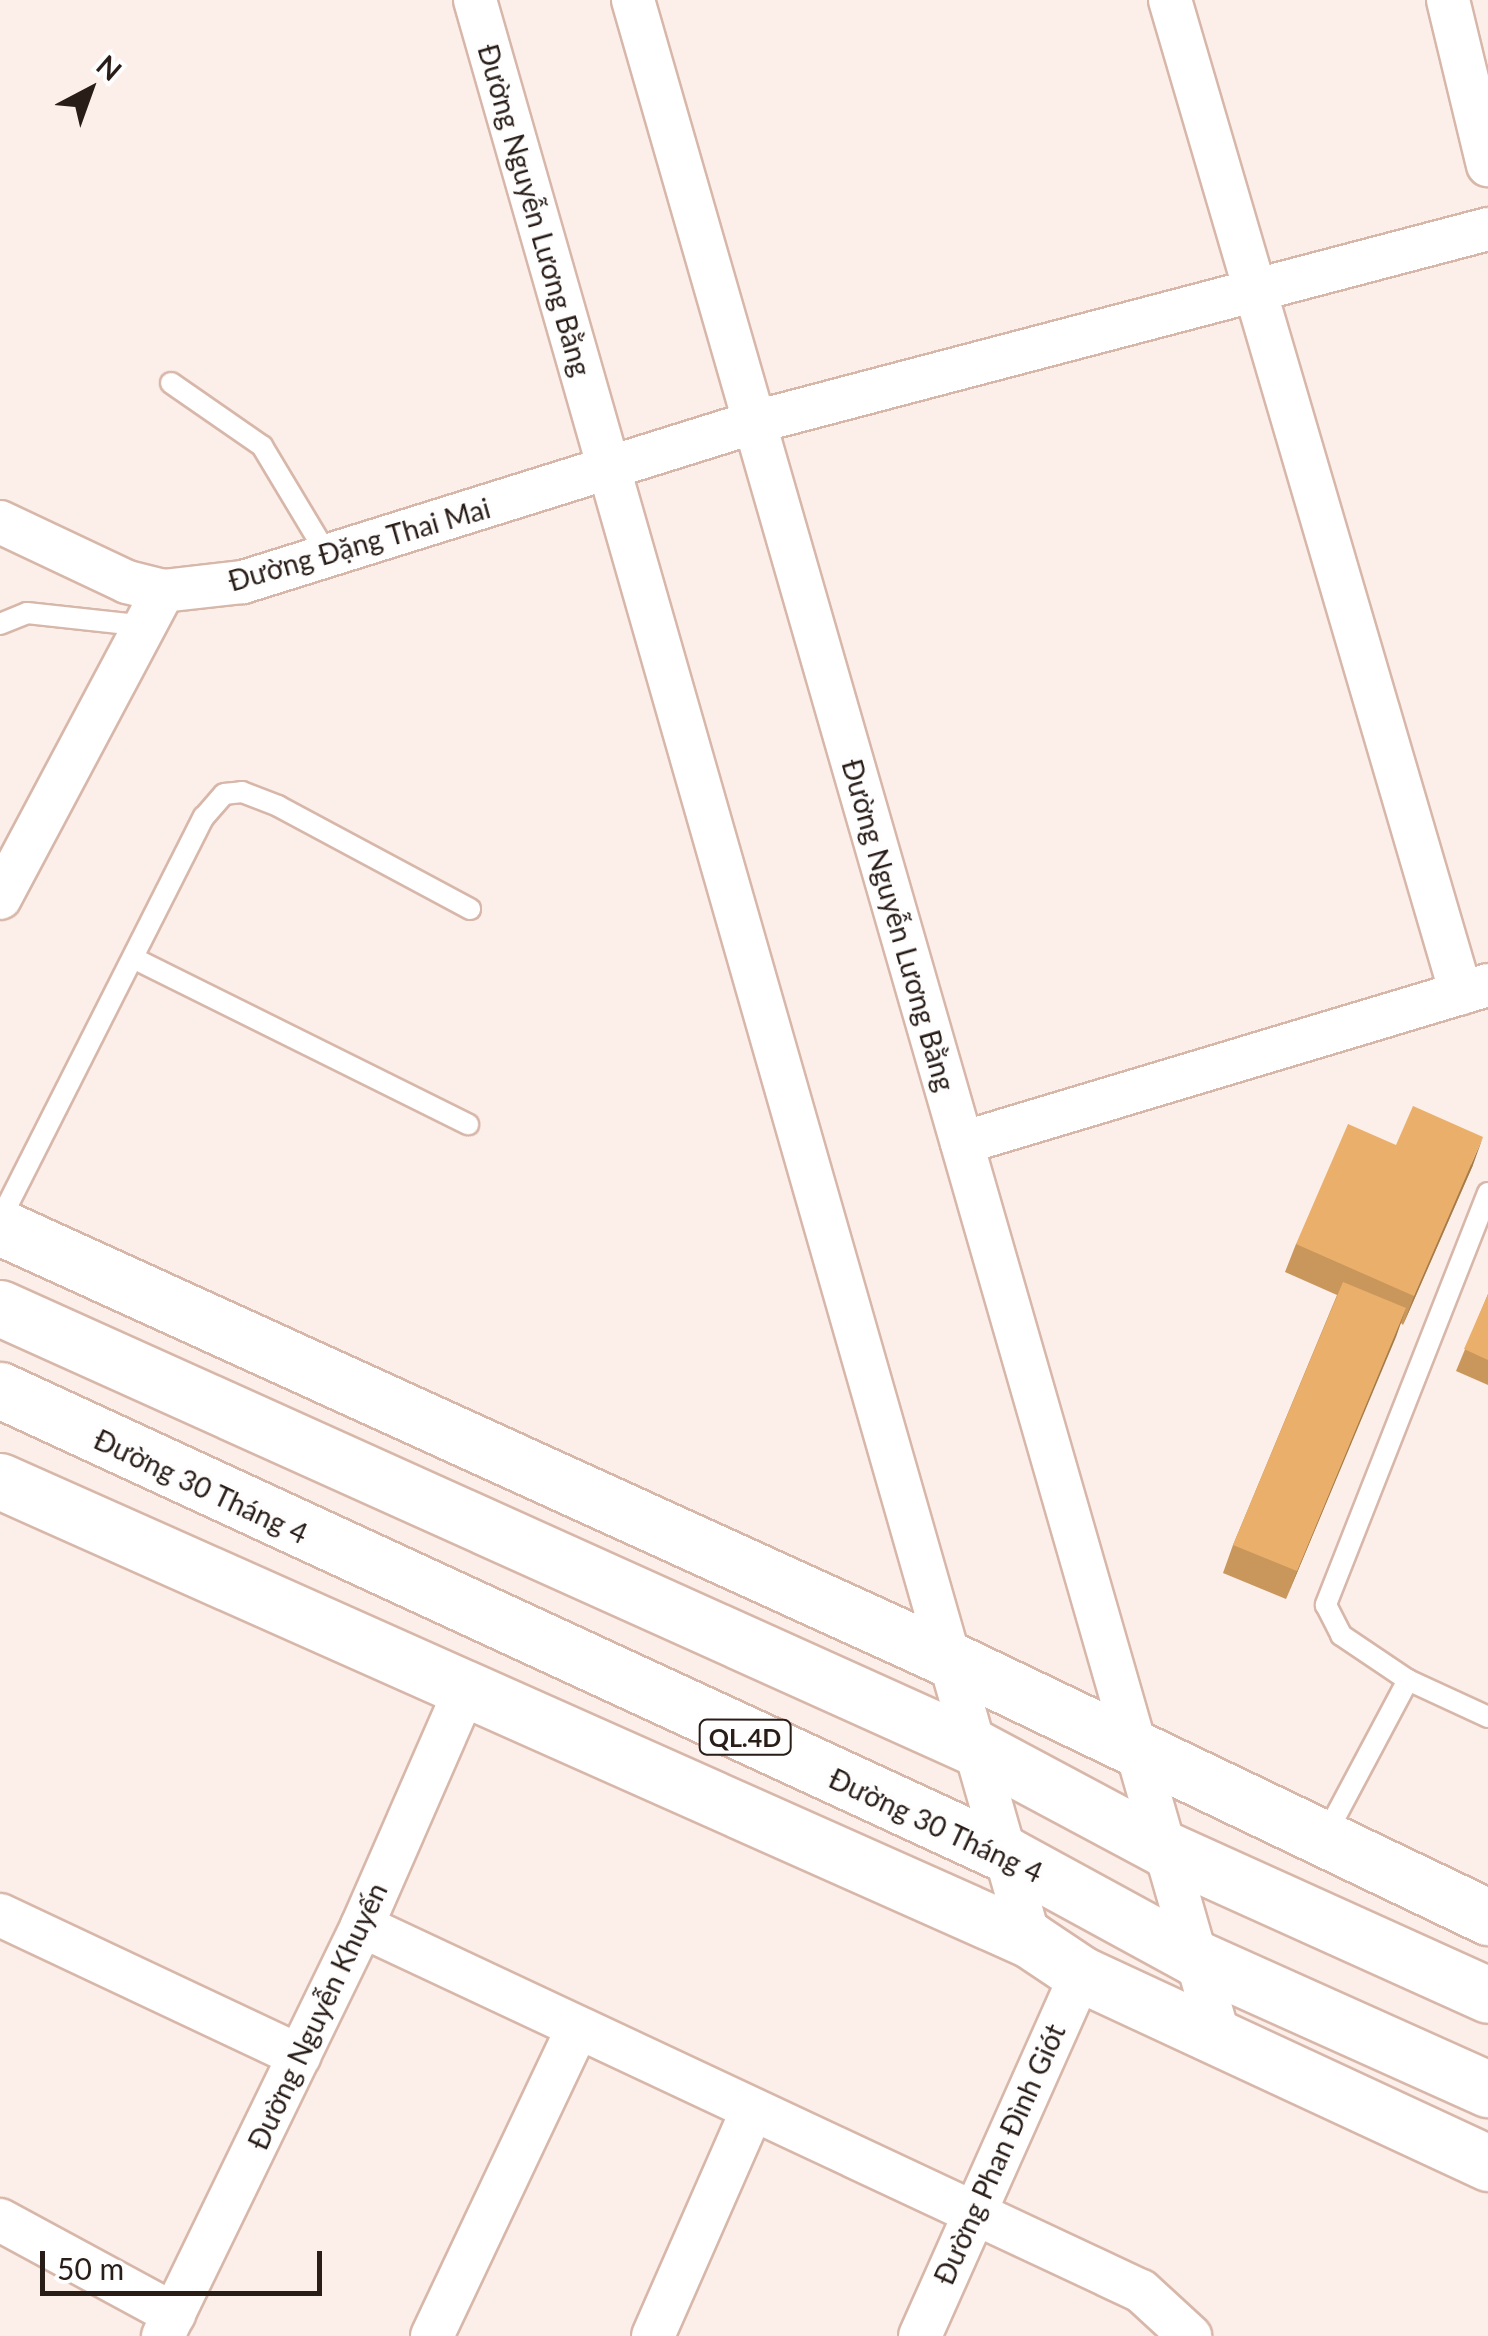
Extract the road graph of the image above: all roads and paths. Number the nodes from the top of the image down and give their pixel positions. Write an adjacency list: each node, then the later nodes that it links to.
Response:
1 (474, 0): 10 (street, Đường Nguyễn Lương Bằng)
2 (633, 0): 9 (street, Đường Nguyễn Lương Bằng)
3 (1170, 0): 7 (street)
4 (1448, 0): 5 (street)
5 (1488, 165)
6 (1488, 228): 7 (street, Đường Đặng Thai Mai)
7 (1254, 294): 9 (street, Đường Đặng Thai Mai); 18 (street)
8 (171, 383): 12 (lane)
9 (755, 422): 10 (street, Đường Đặng Thai Mai); 20 (street, Đường Nguyễn Lương Bằng)
10 (609, 470): 12 (street, Đường Đặng Thai Mai); 26 (street, Đường Nguyễn Lương Bằng)
11 (0, 522): 13 (street, Đường Đặng Thai Mai)
12 (327, 554): 13 (street, Đường Đặng Thai Mai)
13 (155, 608): 14 (lane); 15 (street)
14 (0, 624)
15 (0, 898)
16 (470, 909): 17 (lane)
17 (135, 960): 19 (lane); 22 (lane)
18 (1475, 989): 20 (street)
19 (468, 1124)
20 (962, 1143): 31 (street, Đường Nguyễn Lương Bằng)
21 (1488, 1192): 27 (lane)
22 (0, 1224): 26 (main road)
23 (0, 1308): 30 (main road)
24 (0, 1390): 34 (main road, Đường 30 Tháng 4 / QL.4D)
25 (0, 1481): 28 (main road, QL.4D)
26 (949, 1659): 30 (street, Đường Nguyễn Lương Bằng); 31 (main road)
27 (1408, 1680): 29 (lane); 32 (lane)
28 (464, 1693): 37 (street, Đường Nguyễn Khuyến); 38 (main road, QL.4D)
29 (1488, 1718)
30 (974, 1747): 33 (main road); 34 (street, Đường Nguyễn Lương Bằng)
31 (1137, 1751): 32 (main road); 33 (street, Đường Nguyễn Lương Bằng)
32 (1323, 1840): 36 (main road)
33 (1165, 1850): 39 (street, Đường Nguyễn Lương Bằng); 41 (main road)
34 (1005, 1854): 38 (street, Đường Nguyễn Lương Bằng); 39 (main road, Đường 30 Tháng 4 / QL.4D)
35 (0, 1915): 44 (street)
36 (1488, 1917)
37 (362, 1926): 42 (street); 44 (street, Đường Nguyễn Khuyến)
38 (1030, 1940): 40 (main road, QL.4D)
39 (1196, 1958): 43 (street, Đường Nguyễn Lương Bằng); 45 (main road, Đường 30 Tháng 4 / QL.4D)
40 (1080, 1974): 43 (main road, QL.4D); 48 (street, Đường Phan Đình Giót)
41 (1488, 1996)
42 (577, 2030): 46 (street); 51 (street)
43 (1220, 2041): 47 (main road, QL.4D)
44 (300, 2056): 50 (street, Đường Nguyễn Khuyến)
45 (1488, 2089)
46 (752, 2111): 48 (street); 52 (street)
47 (1488, 2163)
48 (971, 2212): 53 (street, Đường Phan Đình Giót); 54 (street)
49 (0, 2220): 50 (street)
50 (169, 2325)
51 (432, 2336)
52 (653, 2336)
53 (920, 2336)
54 (1190, 2336)

